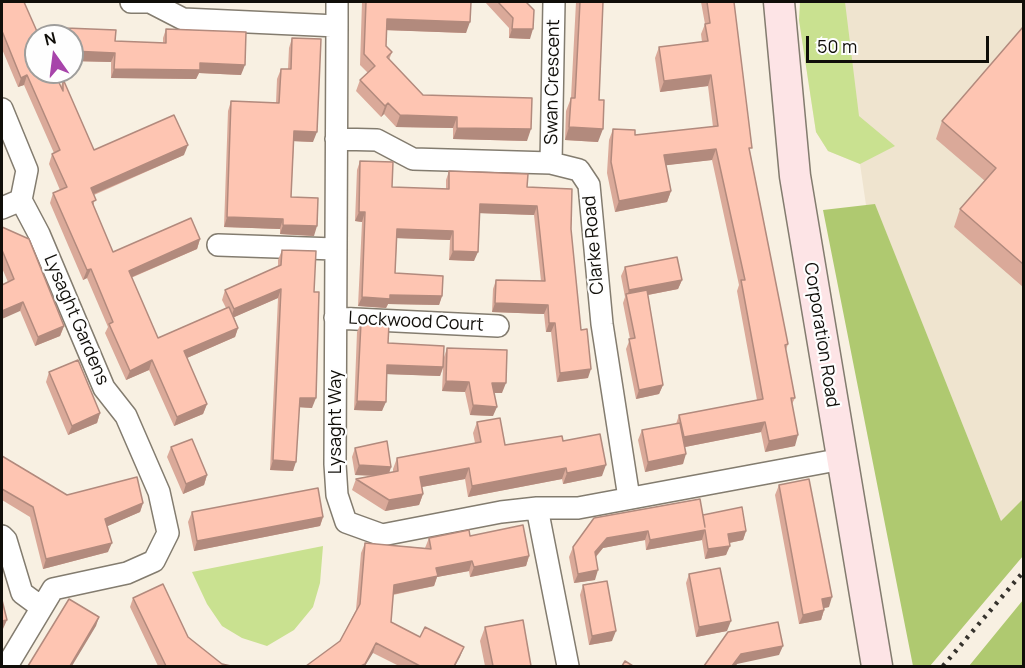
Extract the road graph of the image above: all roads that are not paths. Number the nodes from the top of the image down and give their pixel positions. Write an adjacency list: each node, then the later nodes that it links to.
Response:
1 (144, 2): 5 (street)
2 (337, 2): 5 (street)
3 (555, 2): 8 (street, Swan Crescent)
4 (779, 2): 15 (street, Corporation Road)
5 (337, 26): 7 (street, Lysaght Way)
6 (2, 109): 9 (street)
7 (336, 139): 8 (street, Clarke Road); 12 (street, Lysaght Way)
8 (551, 163): 16 (street, Clarke Road)
9 (21, 200): 10 (street); 19 (street, Lysaght Gardens)
10 (2, 208)
11 (218, 245): 12 (street)
12 (335, 249): 13 (street, Lysaght Way)
13 (335, 318): 14 (street, Lockwood Court); 17 (street, Lysaght Way)
14 (498, 326)
15 (842, 459): 16 (street, Lysaght Way); 22 (street, Corporation Road)
16 (629, 498): 17 (street, Lysaght Way)
17 (537, 508): 21 (street)
18 (2, 536): 19 (street)
19 (41, 607): 20 (street)
20 (3, 666)
21 (568, 666)
22 (877, 666)

